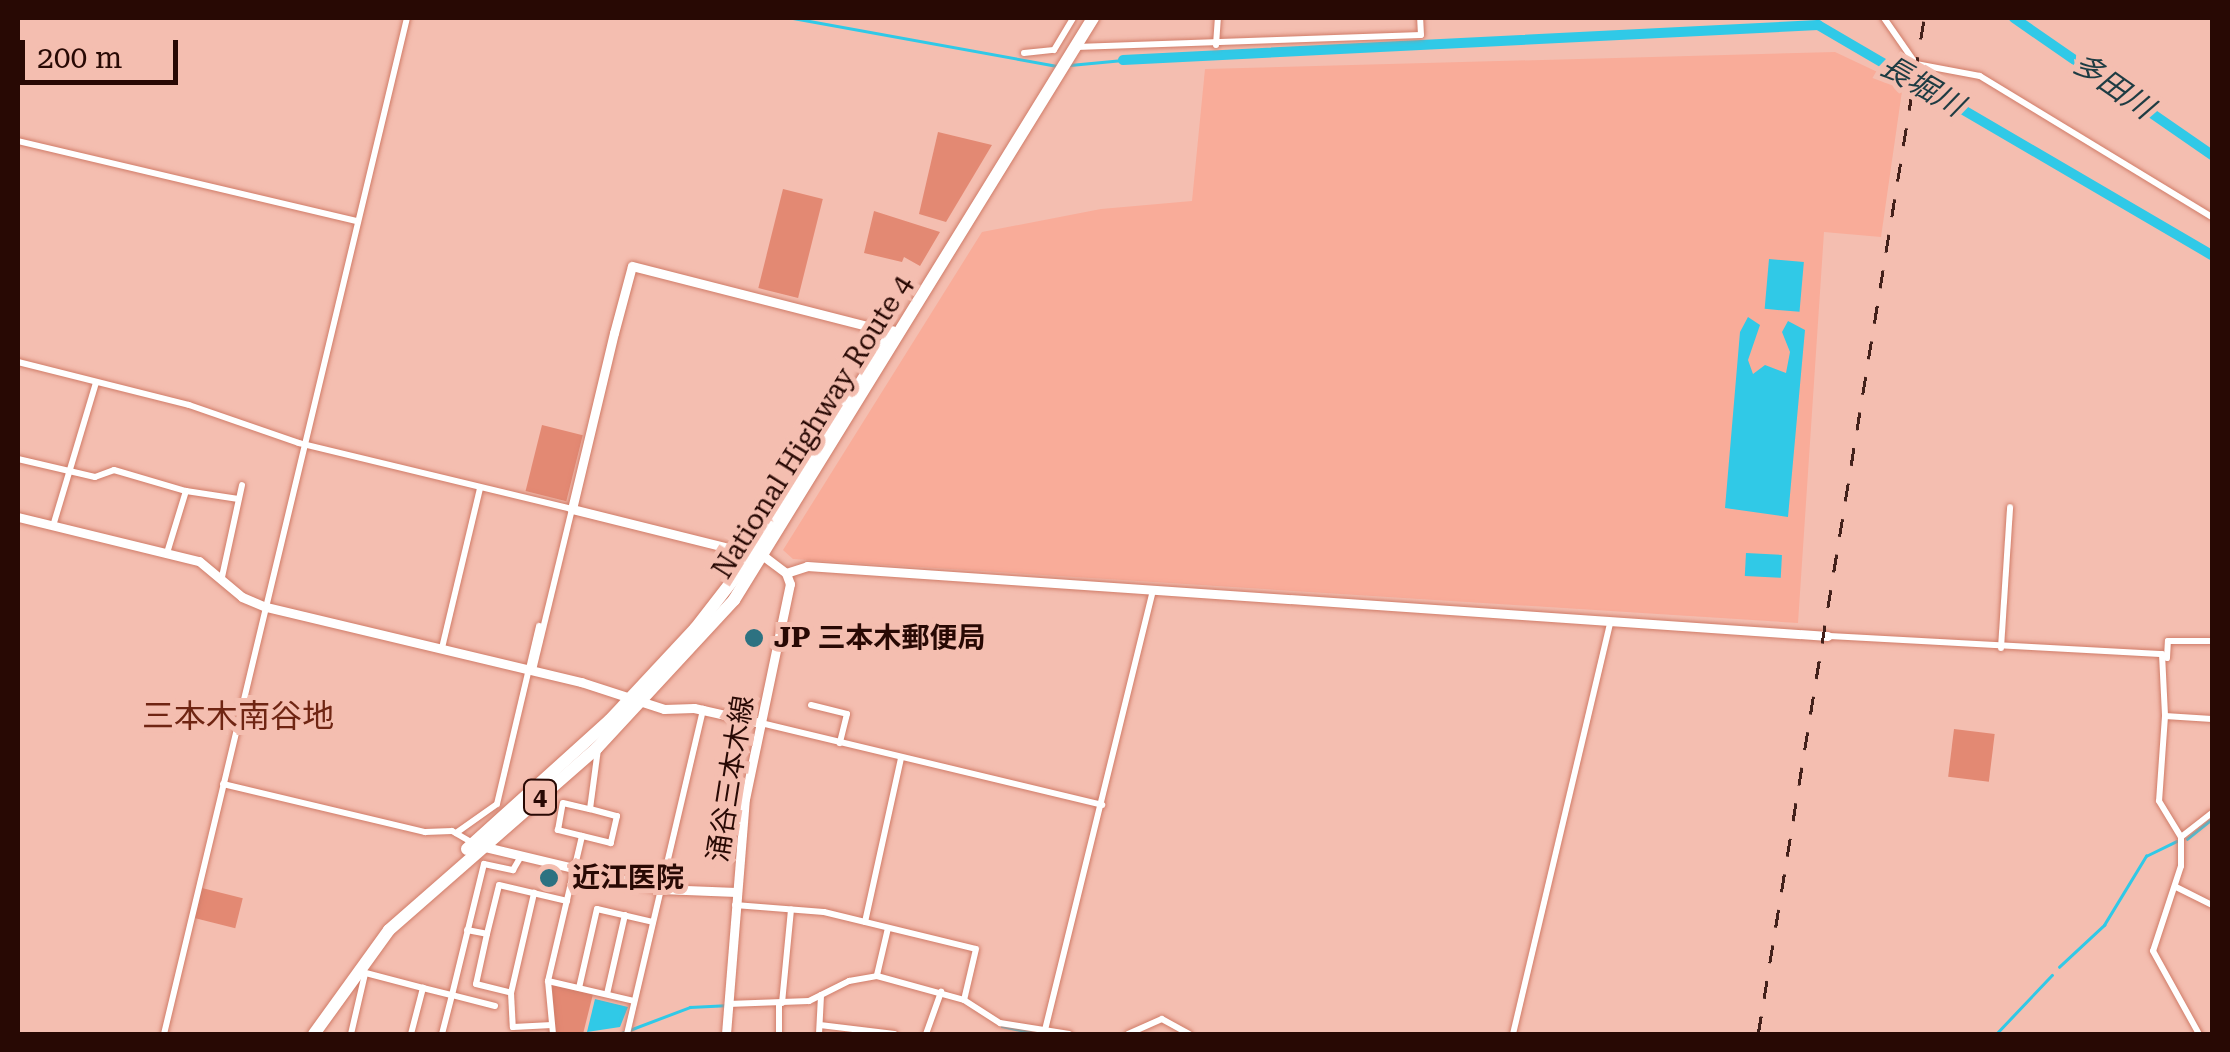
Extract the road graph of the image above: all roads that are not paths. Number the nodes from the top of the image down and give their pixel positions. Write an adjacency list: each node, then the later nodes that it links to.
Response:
1 (407, 18): 13 (street)
2 (1073, 18): 9 (street)
3 (1084, 18): 9 (highway, National Highway Route 4 / 4)
4 (1093, 18): 9 (highway, National Highway Route 4 / 4)
5 (1218, 18): 8 (street)
6 (1420, 18): 8 (street)
7 (1884, 18): 12 (street)
8 (1216, 44): 9 (street)
9 (1068, 46): 10 (street); 14 (highway, National Highway Route 4 / 4)
10 (1024, 53)
11 (18, 140): 13 (street)
12 (2212, 218)
13 (357, 221): 17 (street)
14 (897, 335): 25 (street); 29 (highway, National Highway Route 4 / 4)
15 (18, 362): 16 (street)
16 (96, 382): 17 (street); 19 (street)
17 (304, 444): 21 (street); 33 (street)
18 (18, 459): 19 (street)
19 (66, 471): 22 (street); 27 (street)
20 (242, 485): 23 (street)
21 (480, 488): 25 (street); 38 (street)
22 (186, 491): 23 (street); 28 (street)
23 (238, 500): 31 (street)
24 (2010, 507): 39 (street)
25 (572, 509): 29 (street); 41 (street)
26 (18, 517): 27 (street)
27 (53, 526): 28 (street)
28 (166, 553): 31 (street)
29 (759, 556): 30 (street); 42 (highway, National Highway Route 4 / 4)
30 (786, 572): 32 (street); 47 (street, 涌谷三本木線)
31 (222, 577): 33 (street)
32 (1153, 590): 34 (street); 52 (street)
33 (266, 607): 38 (street); 51 (street)
34 (1610, 621): 36 (street); 109 (street)
35 (539, 626): 41 (street)
36 (1828, 636): 39 (street)
37 (2212, 641): 40 (street)
38 (442, 648): 41 (street)
39 (2001, 648): 40 (street)
40 (2166, 659): 45 (street)
41 (531, 670): 42 (street); 55 (street)
42 (640, 699): 44 (street); 49 (highway, National Highway Route 4 / 4); 58 (highway, National Highway Route 4 / 4)
43 (810, 706): 48 (street)
44 (703, 710): 47 (street); 62 (street)
45 (2165, 716): 46 (street); 57 (street)
46 (2212, 719)
47 (760, 723): 48 (street); 63 (street, 涌谷三本木線)
48 (840, 743): 50 (street)
49 (597, 748): 53 (street); 58 (highway, National Highway Route 4 / 4)
50 (901, 758): 52 (street); 71 (street)
51 (224, 784): 55 (street); 94 (street)
52 (1102, 806): 93 (street)
53 (590, 809): 56 (street); 56 (street)
54 (2212, 812): 57 (street)
55 (456, 833): 58 (street)
56 (582, 836): 60 (street)
57 (2181, 837): 61 (street)
58 (478, 845): 59 (street); 75 (highway, National Highway Route 4 / 4); 95 (highway, National Highway Route 4 / 4)
59 (521, 856): 60 (street); 73 (street)
60 (574, 869): 62 (street); 65 (street)
61 (2176, 887): 67 (street); 110 (street)
62 (661, 888): 63 (street); 70 (street)
63 (736, 892): 66 (street, 涌谷三本木線)
64 (534, 894): 65 (street); 74 (street); 80 (street)
65 (568, 901): 77 (street)
66 (735, 905): 68 (street); 88 (street, 涌谷三本木線)
67 (2212, 905)
68 (791, 910): 71 (street); 87 (street)
69 (624, 915): 70 (street); 79 (street); 81 (street)
70 (653, 922): 86 (street)
71 (866, 922): 72 (street)
72 (888, 928): 76 (street); 85 (street)
73 (467, 930): 74 (street); 84 (street)
74 (487, 934): 80 (street)
75 (360, 971): 78 (street); 96 (highway, National Highway Route 4 / 4); 97 (street)
76 (877, 976): 82 (street); 83 (street)
77 (548, 981): 79 (street); 90 (street)
78 (423, 988): 84 (street); 98 (street)
79 (579, 988): 81 (street)
80 (511, 993): 90 (street)
81 (607, 994): 86 (street)
82 (822, 994): 87 (street); 91 (street)
83 (940, 994): 85 (street); 105 (street)
84 (452, 995): 89 (street); 99 (street)
85 (964, 1000): 93 (street)
86 (634, 1001): 92 (street)
87 (781, 1003): 88 (street); 102 (street)
88 (728, 1004): 101 (street, 涌谷三本木線)
89 (496, 1006)
90 (552, 1024): 100 (street)
91 (820, 1025): 103 (street); 104 (street)
92 (627, 1033)
93 (1046, 1033): 106 (street)
94 (164, 1034)
95 (305, 1034)
96 (314, 1034)
97 (351, 1034)
98 (412, 1034)
99 (442, 1034)
100 (553, 1034)
101 (726, 1034)
102 (779, 1034)
103 (819, 1034)
104 (890, 1034)
105 (926, 1034)
106 (1069, 1034)
107 (1128, 1034): 108 (street)
108 (1189, 1034)
109 (1513, 1034)
110 (2199, 1034)

